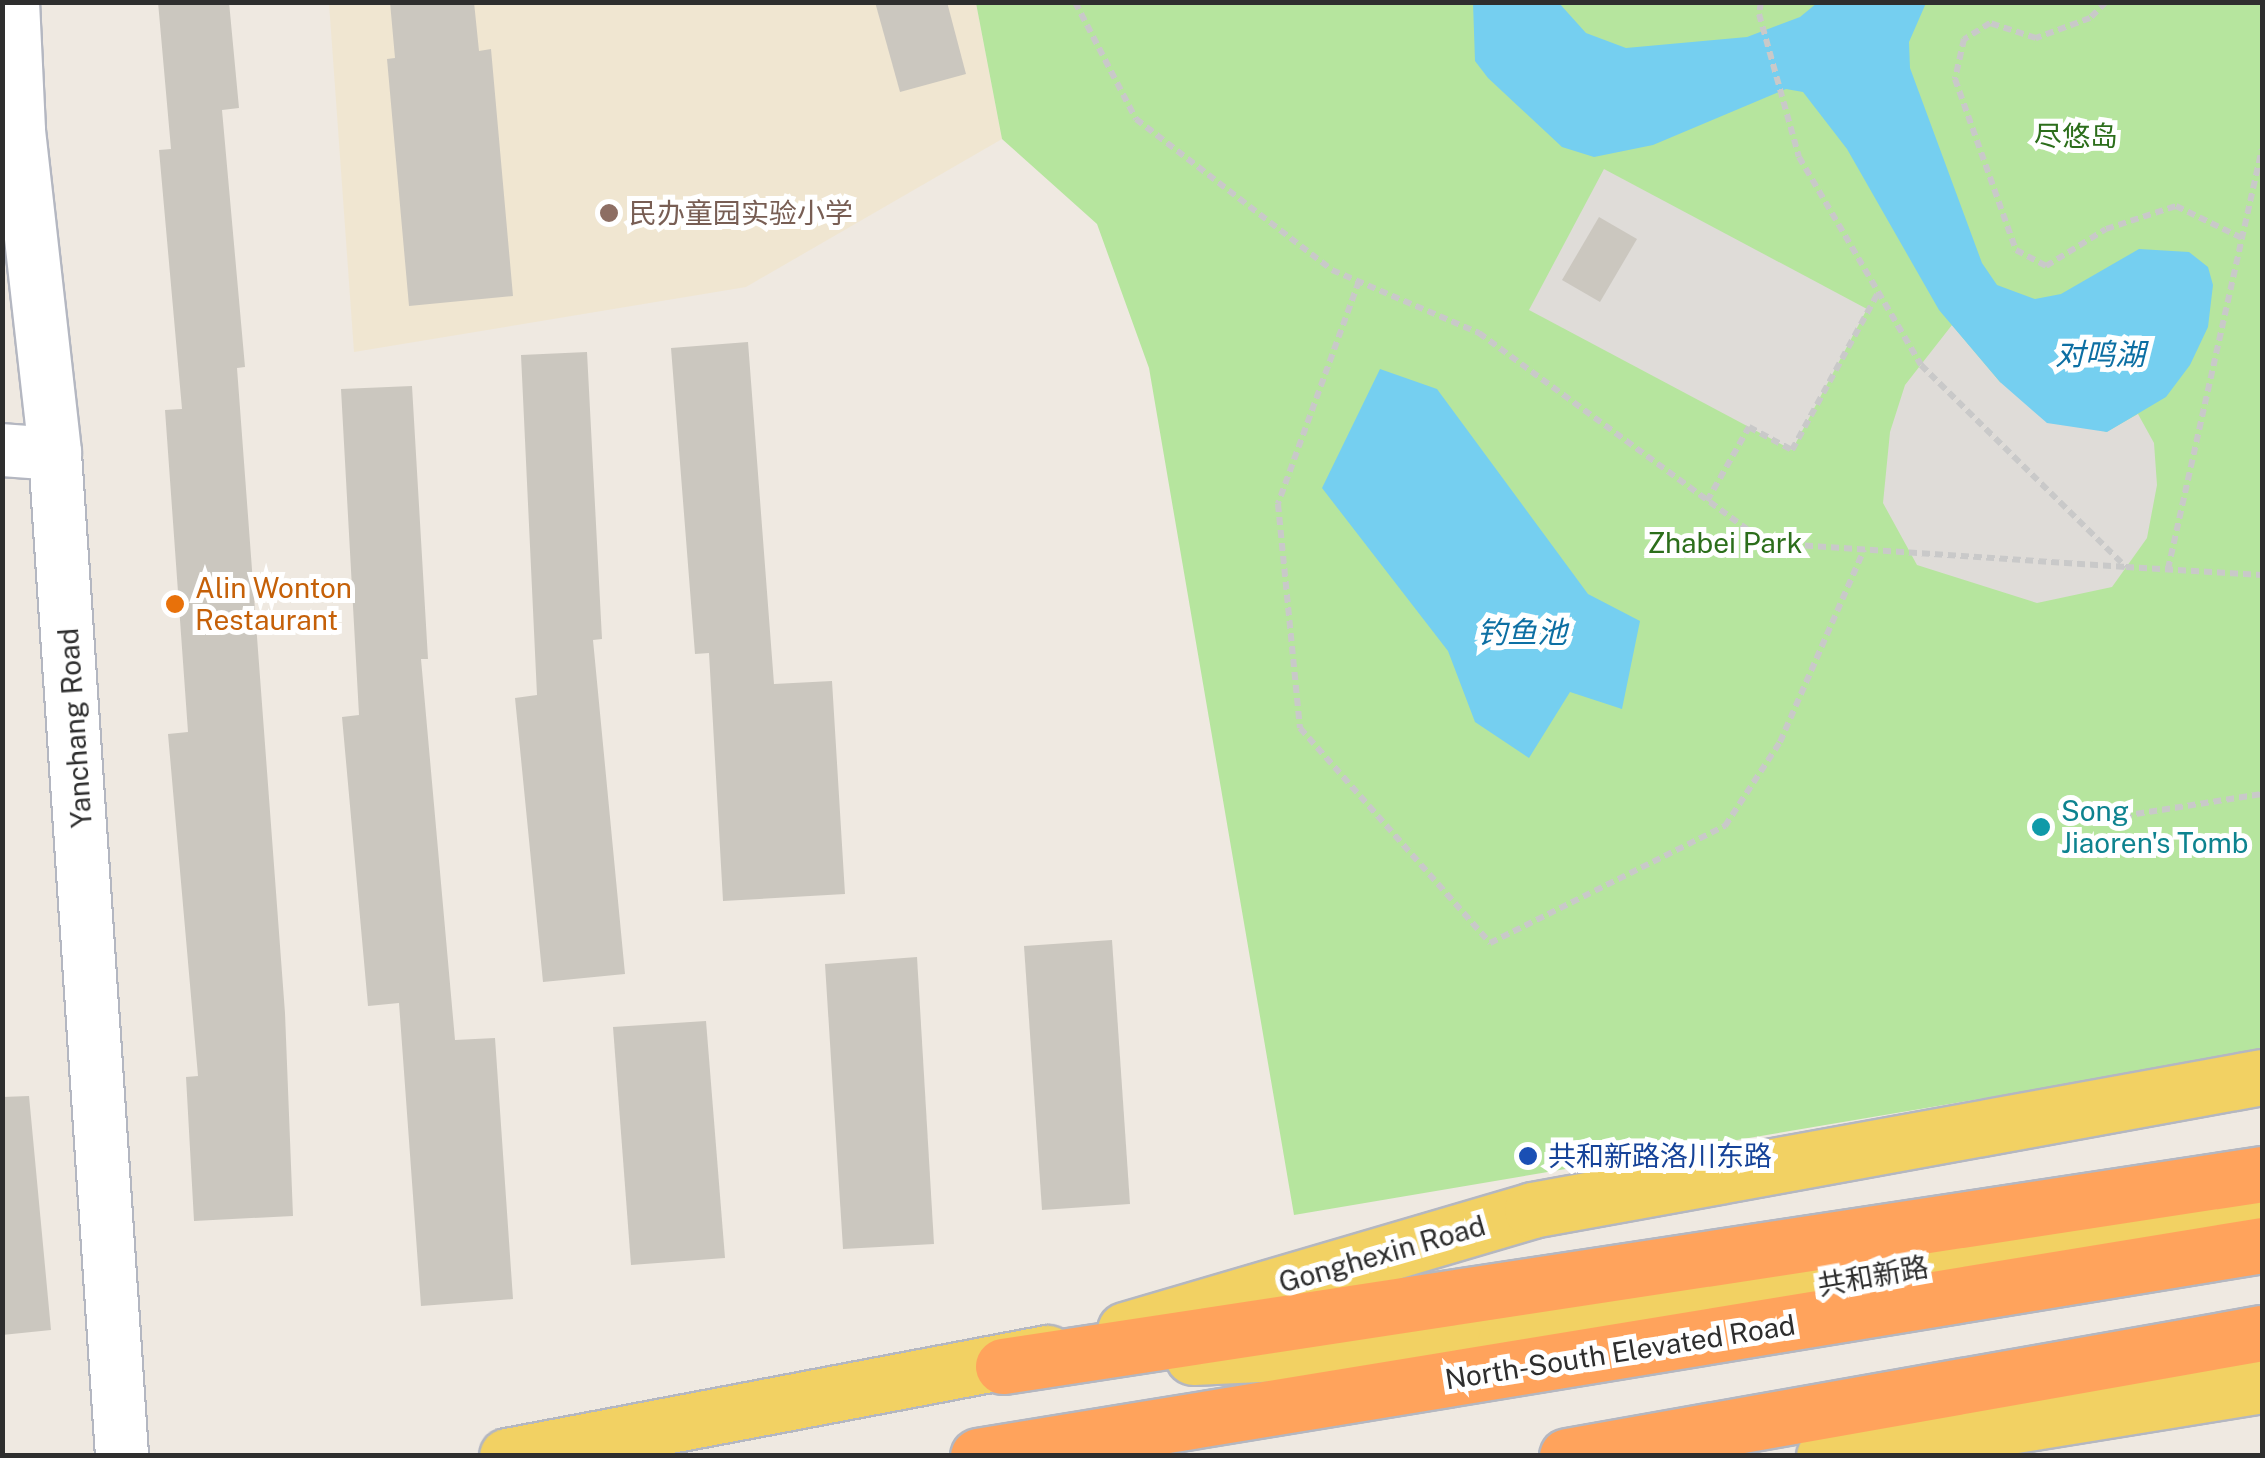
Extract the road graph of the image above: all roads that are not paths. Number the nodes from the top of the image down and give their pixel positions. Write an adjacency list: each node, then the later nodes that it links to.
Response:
1 (13, 2): 3 (street, Yanchang Road)
2 (2, 450): 3 (street)
3 (55, 454): 11 (street, Yanchang Road)
4 (2262, 1076): 9 (main road, Gonghexin Road)
5 (2262, 1174): 9 (highway)
6 (2262, 1206): 9 (main road, 共和新路)
7 (2262, 1245): 13 (highway, North-South Elevated Road)
8 (2262, 1333): 14 (highway)
9 (1003, 1366): 12 (main road, Gonghexin Road)
10 (2262, 1385): 15 (main road)
11 (122, 1456)
12 (507, 1456)
13 (978, 1456)
14 (1568, 1456)
15 (1824, 1456)

